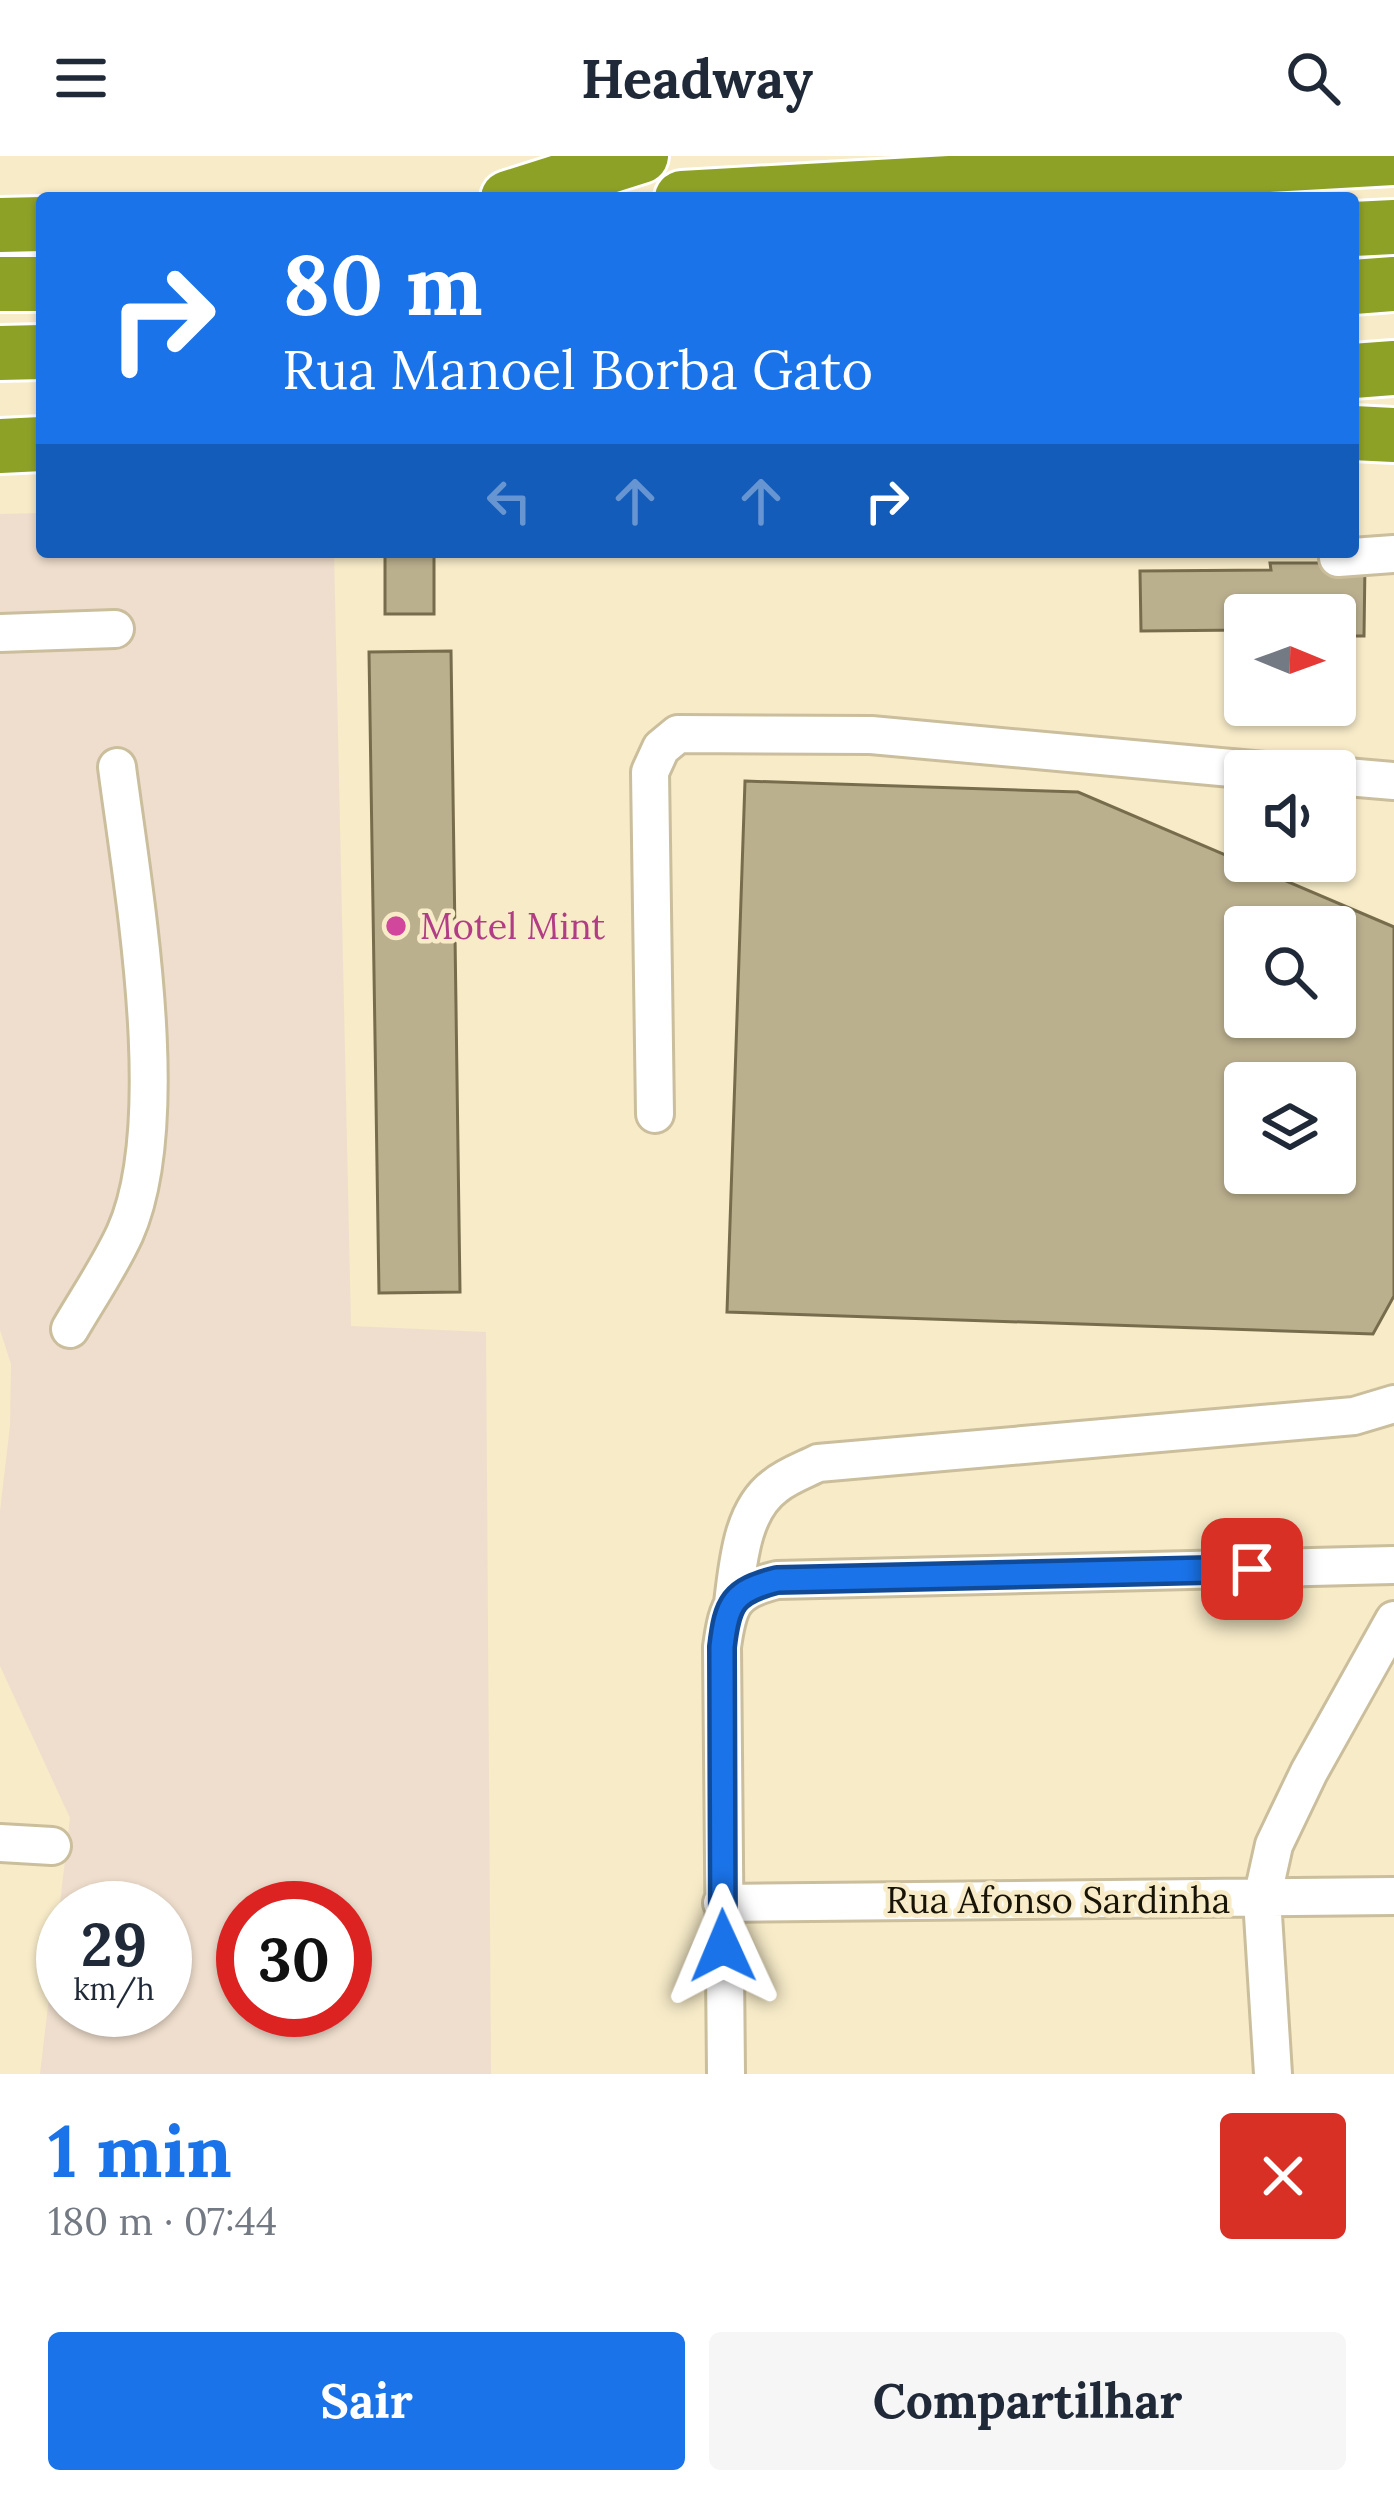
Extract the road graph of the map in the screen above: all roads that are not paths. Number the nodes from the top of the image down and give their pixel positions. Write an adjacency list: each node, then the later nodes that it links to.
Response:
1 (641, 156): 4 (highway)
2 (1394, 158): 3 (highway)
3 (1306, 159): 5 (highway)
4 (527, 192)
5 (778, 192)
6 (36, 224): 7 (highway)
7 (0, 225)
8 (1394, 226): 9 (highway)
9 (1359, 229)
10 (0, 284): 11 (highway)
11 (36, 284)
12 (1394, 284): 13 (highway)
13 (1359, 287)
14 (36, 352): 15 (highway)
15 (0, 353)
16 (1394, 368): 17 (highway)
17 (1359, 371)
18 (1359, 433): 19 (highway)
19 (1394, 435)
20 (36, 444): 21 (highway)
21 (0, 447): 22 (street)
22 (36, 464)
23 (1394, 554): 24 (street)
24 (1359, 556)
25 (115, 629): 26 (street)
26 (0, 633)
27 (118, 767): 32 (street)
28 (1224, 767): 31 (street)
29 (1356, 778): 30 (street)
30 (1394, 781)
31 (656, 1114)
32 (70, 1329)
33 (1394, 1404): 35 (street)
34 (1394, 1565): 35 (street)
35 (733, 1603): 41 (street)
36 (1394, 1620): 40 (street)
37 (0, 1843): 38 (street)
38 (52, 1846)
39 (1394, 1896): 40 (street, Rua Afonso Sardinha)
40 (1262, 1899): 41 (street, Rua Afonso Sardinha); 43 (street)
41 (722, 1903): 42 (street)
42 (726, 2074)
43 (1273, 2074)

